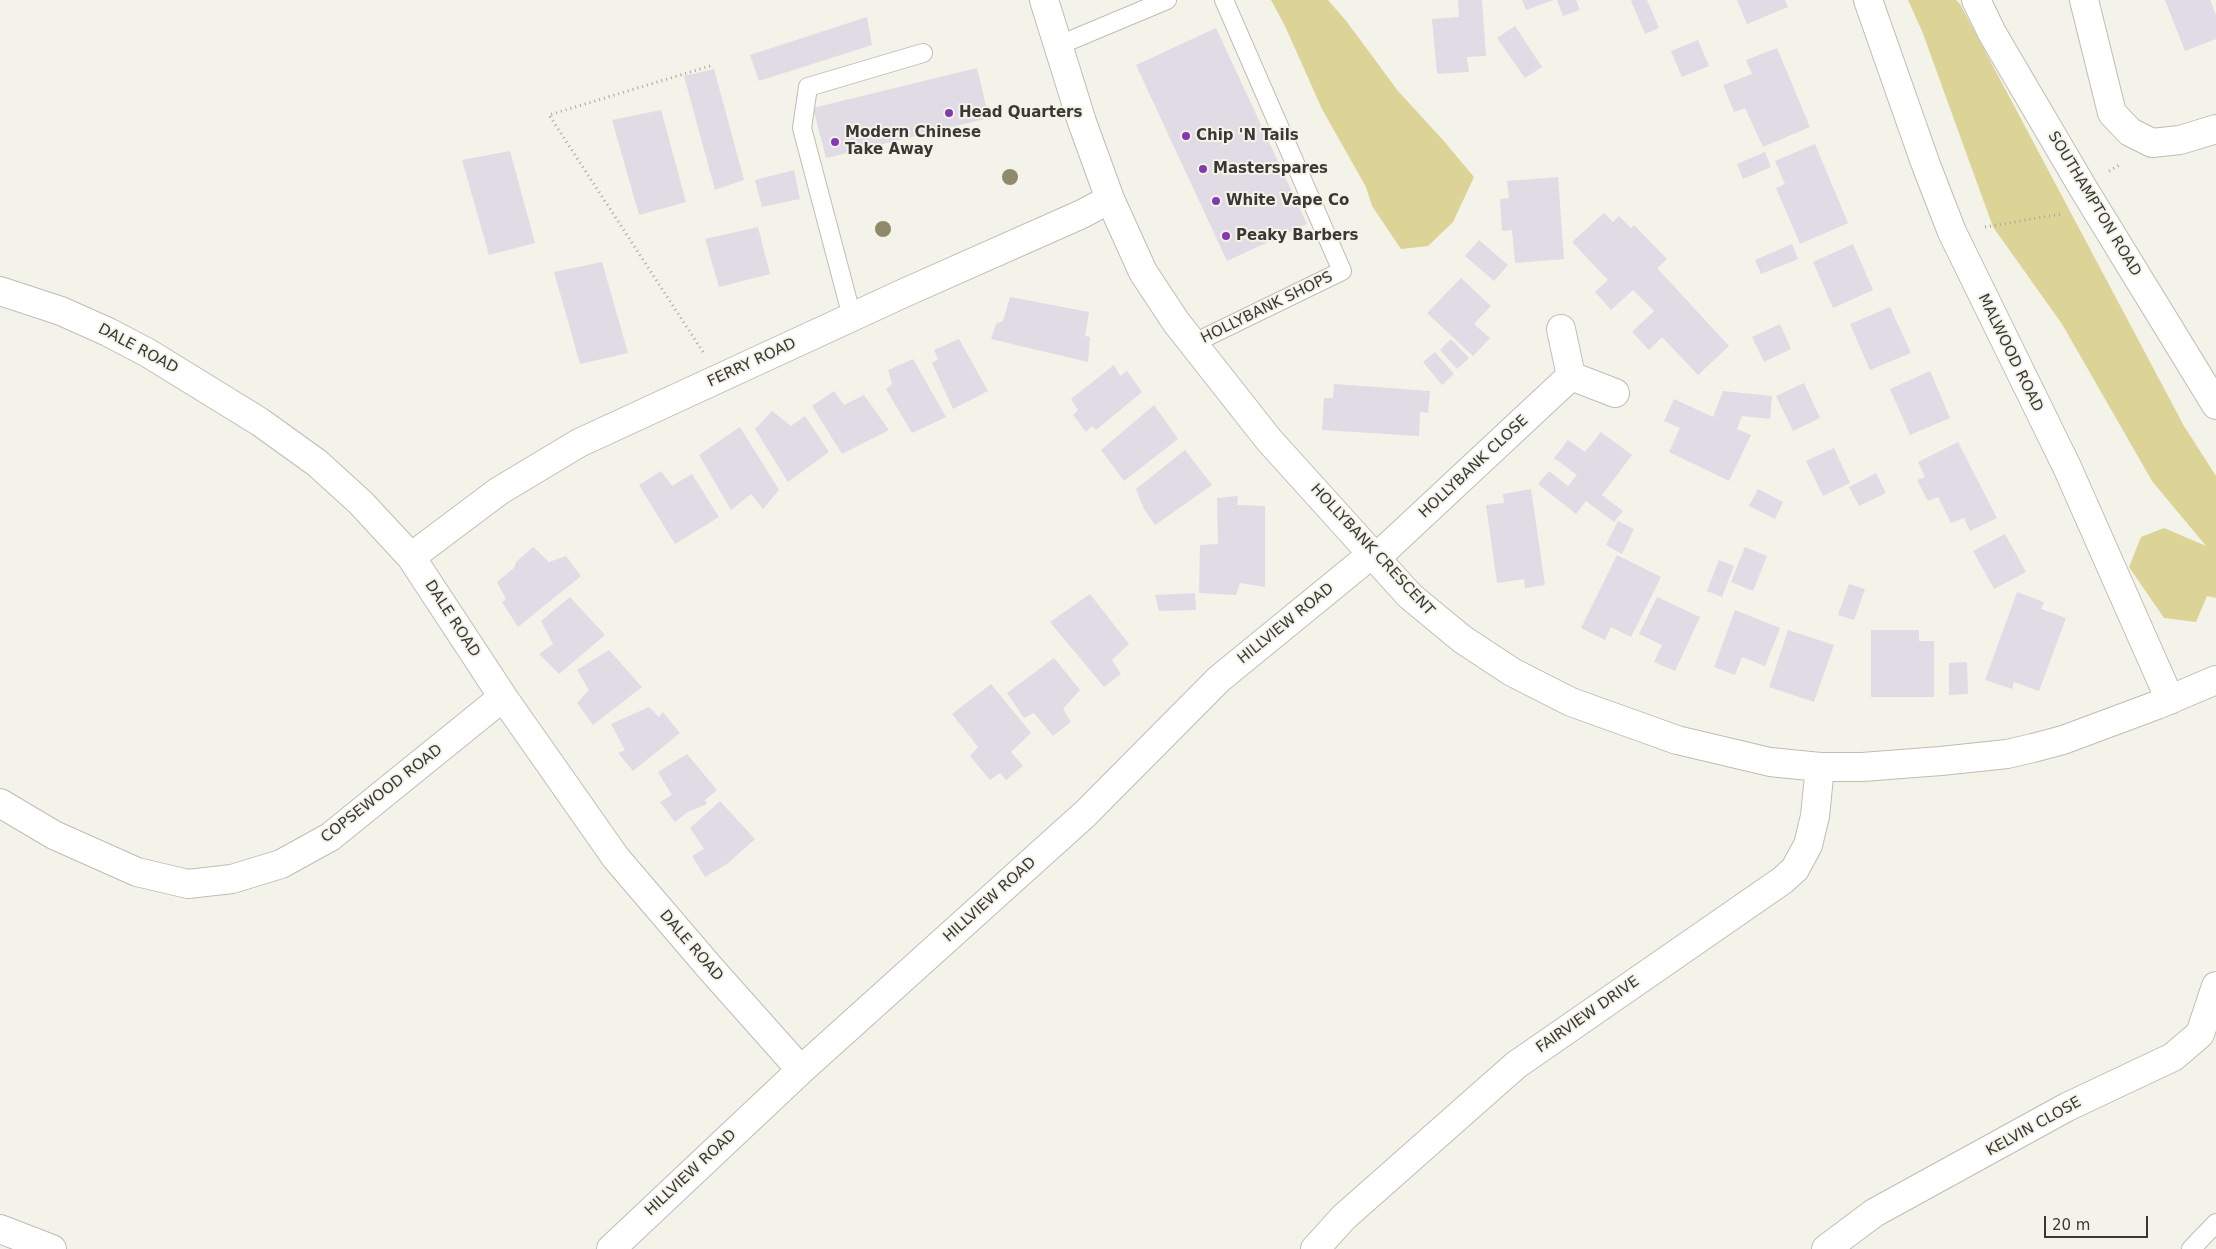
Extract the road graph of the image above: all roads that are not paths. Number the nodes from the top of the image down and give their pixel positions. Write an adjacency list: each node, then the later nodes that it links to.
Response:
1 (1044, 0): 7 (street, HOLLYBANK CRESCENT)
2 (1167, 0): 7 (lane)
3 (1224, 0): 14 (lane, HOLLYBANK SHOPS)
4 (1868, 0): 22 (street, MALWOOD ROAD)
5 (1976, 0): 17 (street, SOUTHAMPTON ROAD)
6 (2084, 0): 9 (street)
7 (1057, 46): 10 (street, HOLLYBANK CRESCENT)
8 (923, 53): 12 (lane)
9 (2216, 129)
10 (1110, 199): 12 (street, FERRY ROAD); 14 (street, HOLLYBANK CRESCENT)
11 (0, 291): 19 (street, DALE ROAD)
12 (852, 317): 19 (street, FERRY ROAD)
13 (1561, 329): 15 (street)
14 (1194, 343): 18 (street, HOLLYBANK CRESCENT)
15 (1571, 376): 16 (street); 18 (street, HOLLYBANK CLOSE)
16 (1616, 393)
17 (2216, 405)
18 (1374, 556): 23 (street, HOLLYBANK CRESCENT); 26 (street, HILLVIEW ROAD)
19 (411, 557): 21 (street, DALE ROAD)
20 (2216, 680): 22 (street, HOLLYBANK CRESCENT)
21 (503, 697): 24 (street, COPSEWOOD ROAD); 26 (street, DALE ROAD)
22 (2170, 700): 23 (street, HOLLYBANK CRESCENT)
23 (1820, 767): 31 (street, FAIRVIEW DRIVE)
24 (0, 803)
25 (2216, 986): 32 (street, KELVIN CLOSE)
26 (801, 1070): 30 (street, HILLVIEW ROAD)
27 (2216, 1222): 33 (lane)
28 (0, 1228): 29 (street)
29 (52, 1249)
30 (611, 1249)
31 (1315, 1249)
32 (1826, 1249)
33 (2191, 1249)

